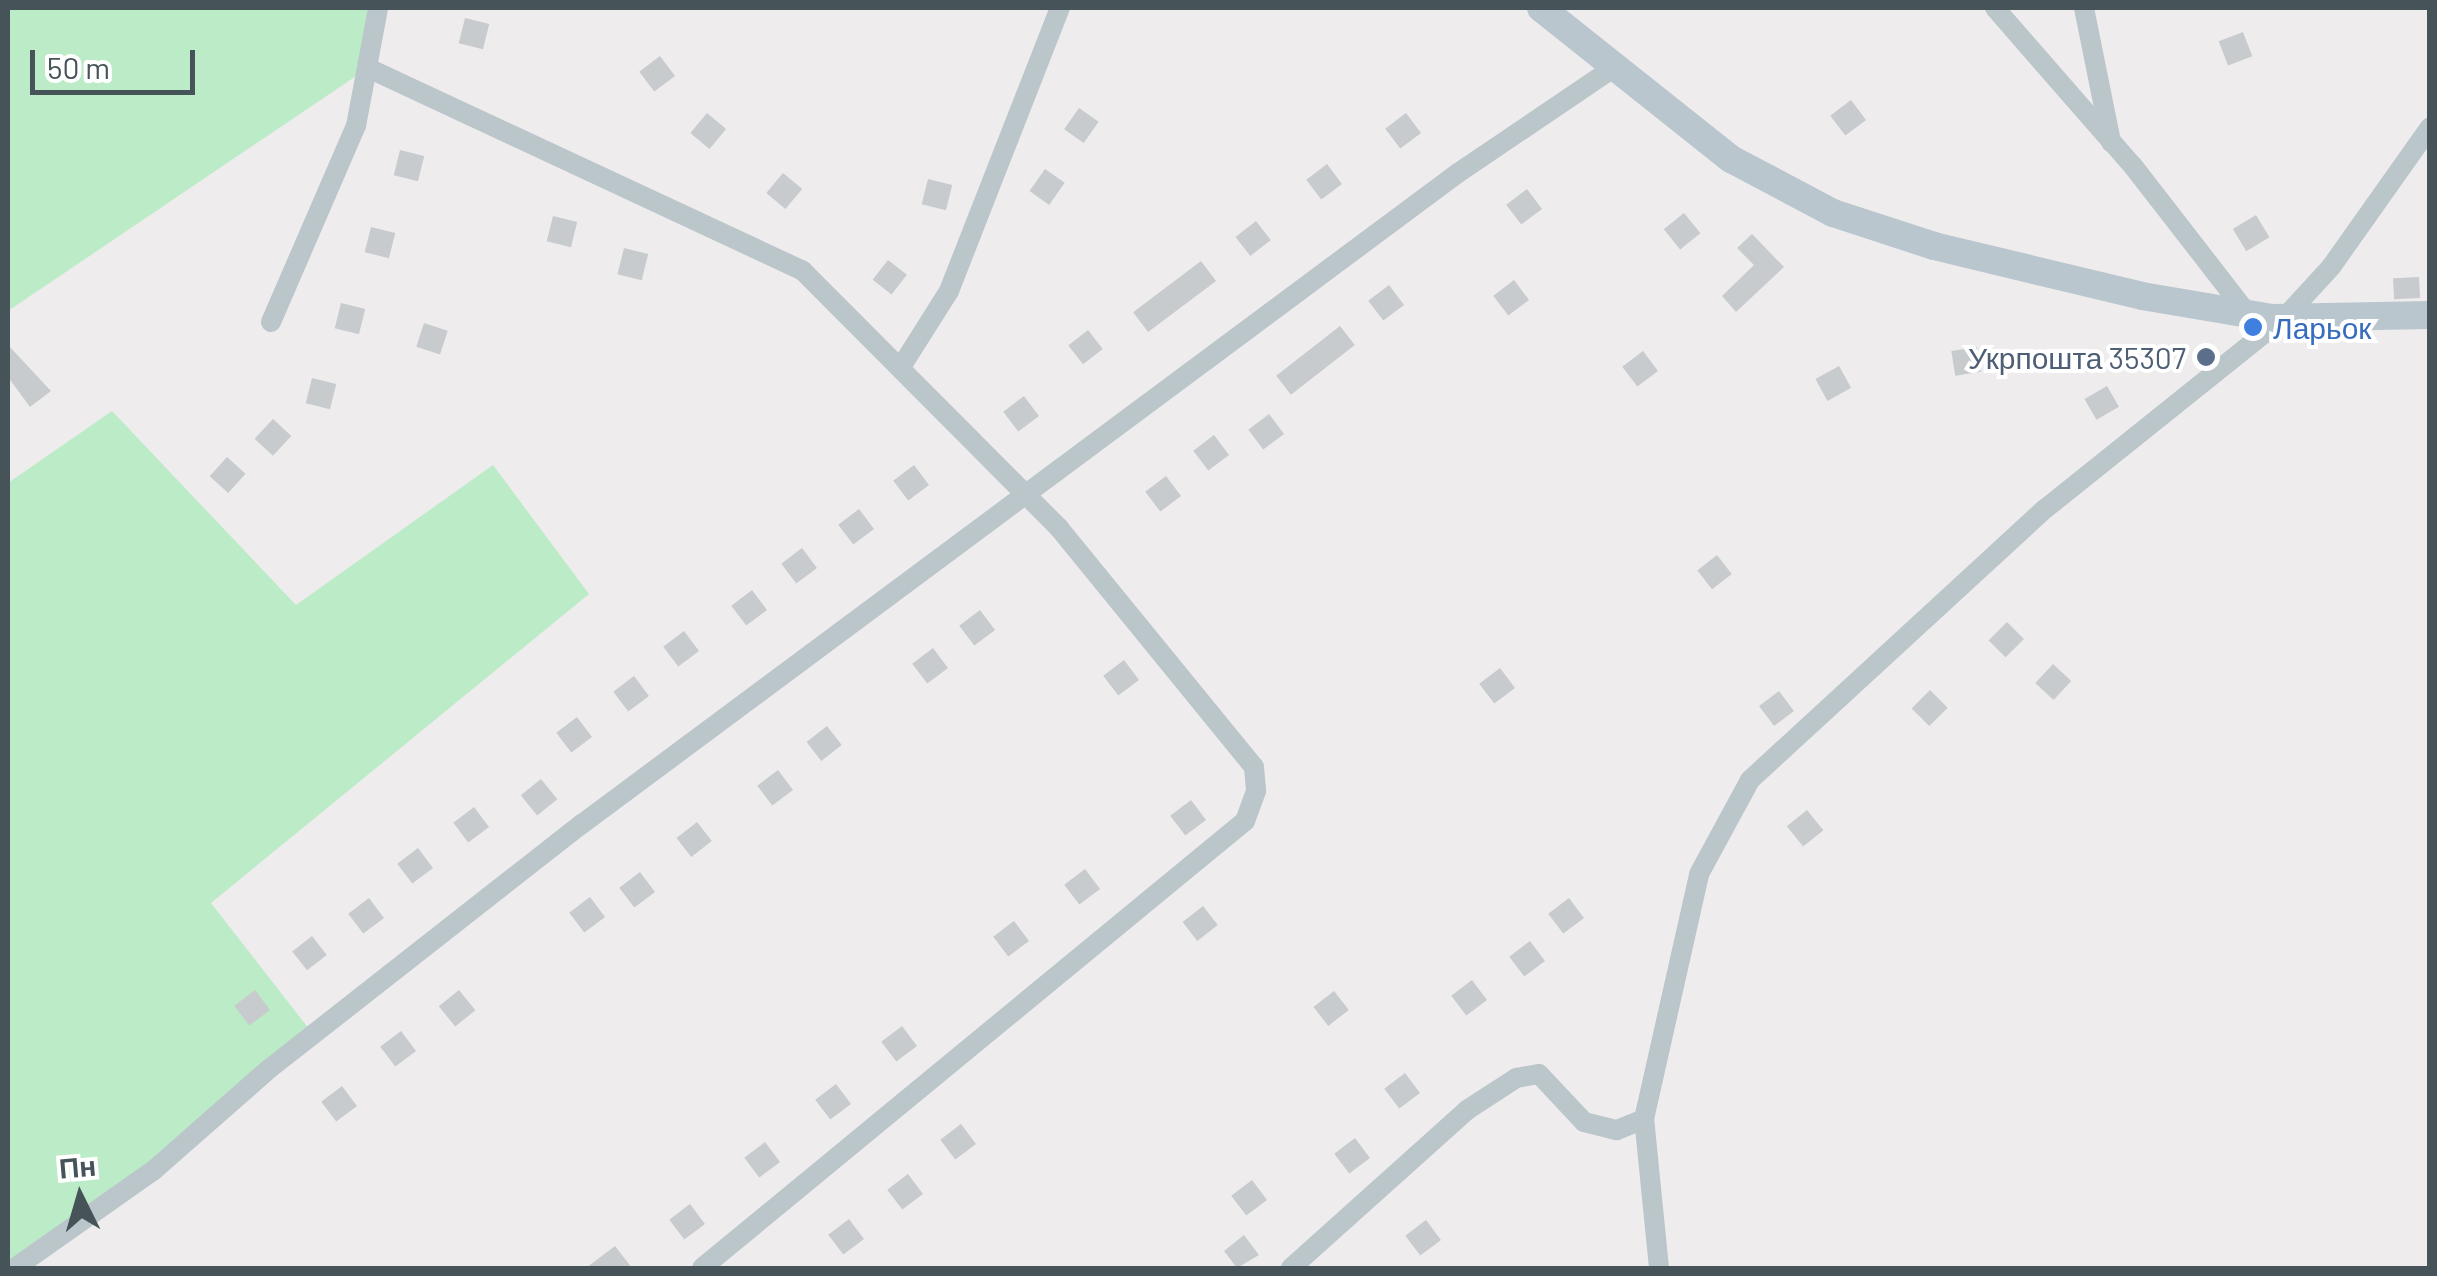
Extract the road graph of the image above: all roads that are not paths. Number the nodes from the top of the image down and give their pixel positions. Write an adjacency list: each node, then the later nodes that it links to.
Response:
1 (378, 8): 7 (street)
2 (1060, 8): 14 (street)
3 (1542, 8): 6 (street)
4 (1995, 8): 9 (street)
5 (2084, 8): 9 (street)
6 (1616, 66): 10 (street); 15 (street)
7 (368, 68): 13 (street); 14 (street)
8 (2430, 127): 12 (street)
9 (2111, 142): 10 (street)
10 (2248, 314): 12 (street)
11 (2430, 315): 12 (street)
12 (2285, 318): 16 (street)
13 (271, 322)
14 (900, 367): 15 (street)
15 (1028, 496): 17 (street); 18 (street)
16 (1644, 1119): 19 (street); 20 (street)
17 (15, 1268)
18 (702, 1268)
19 (1292, 1268)
20 (1659, 1268)

